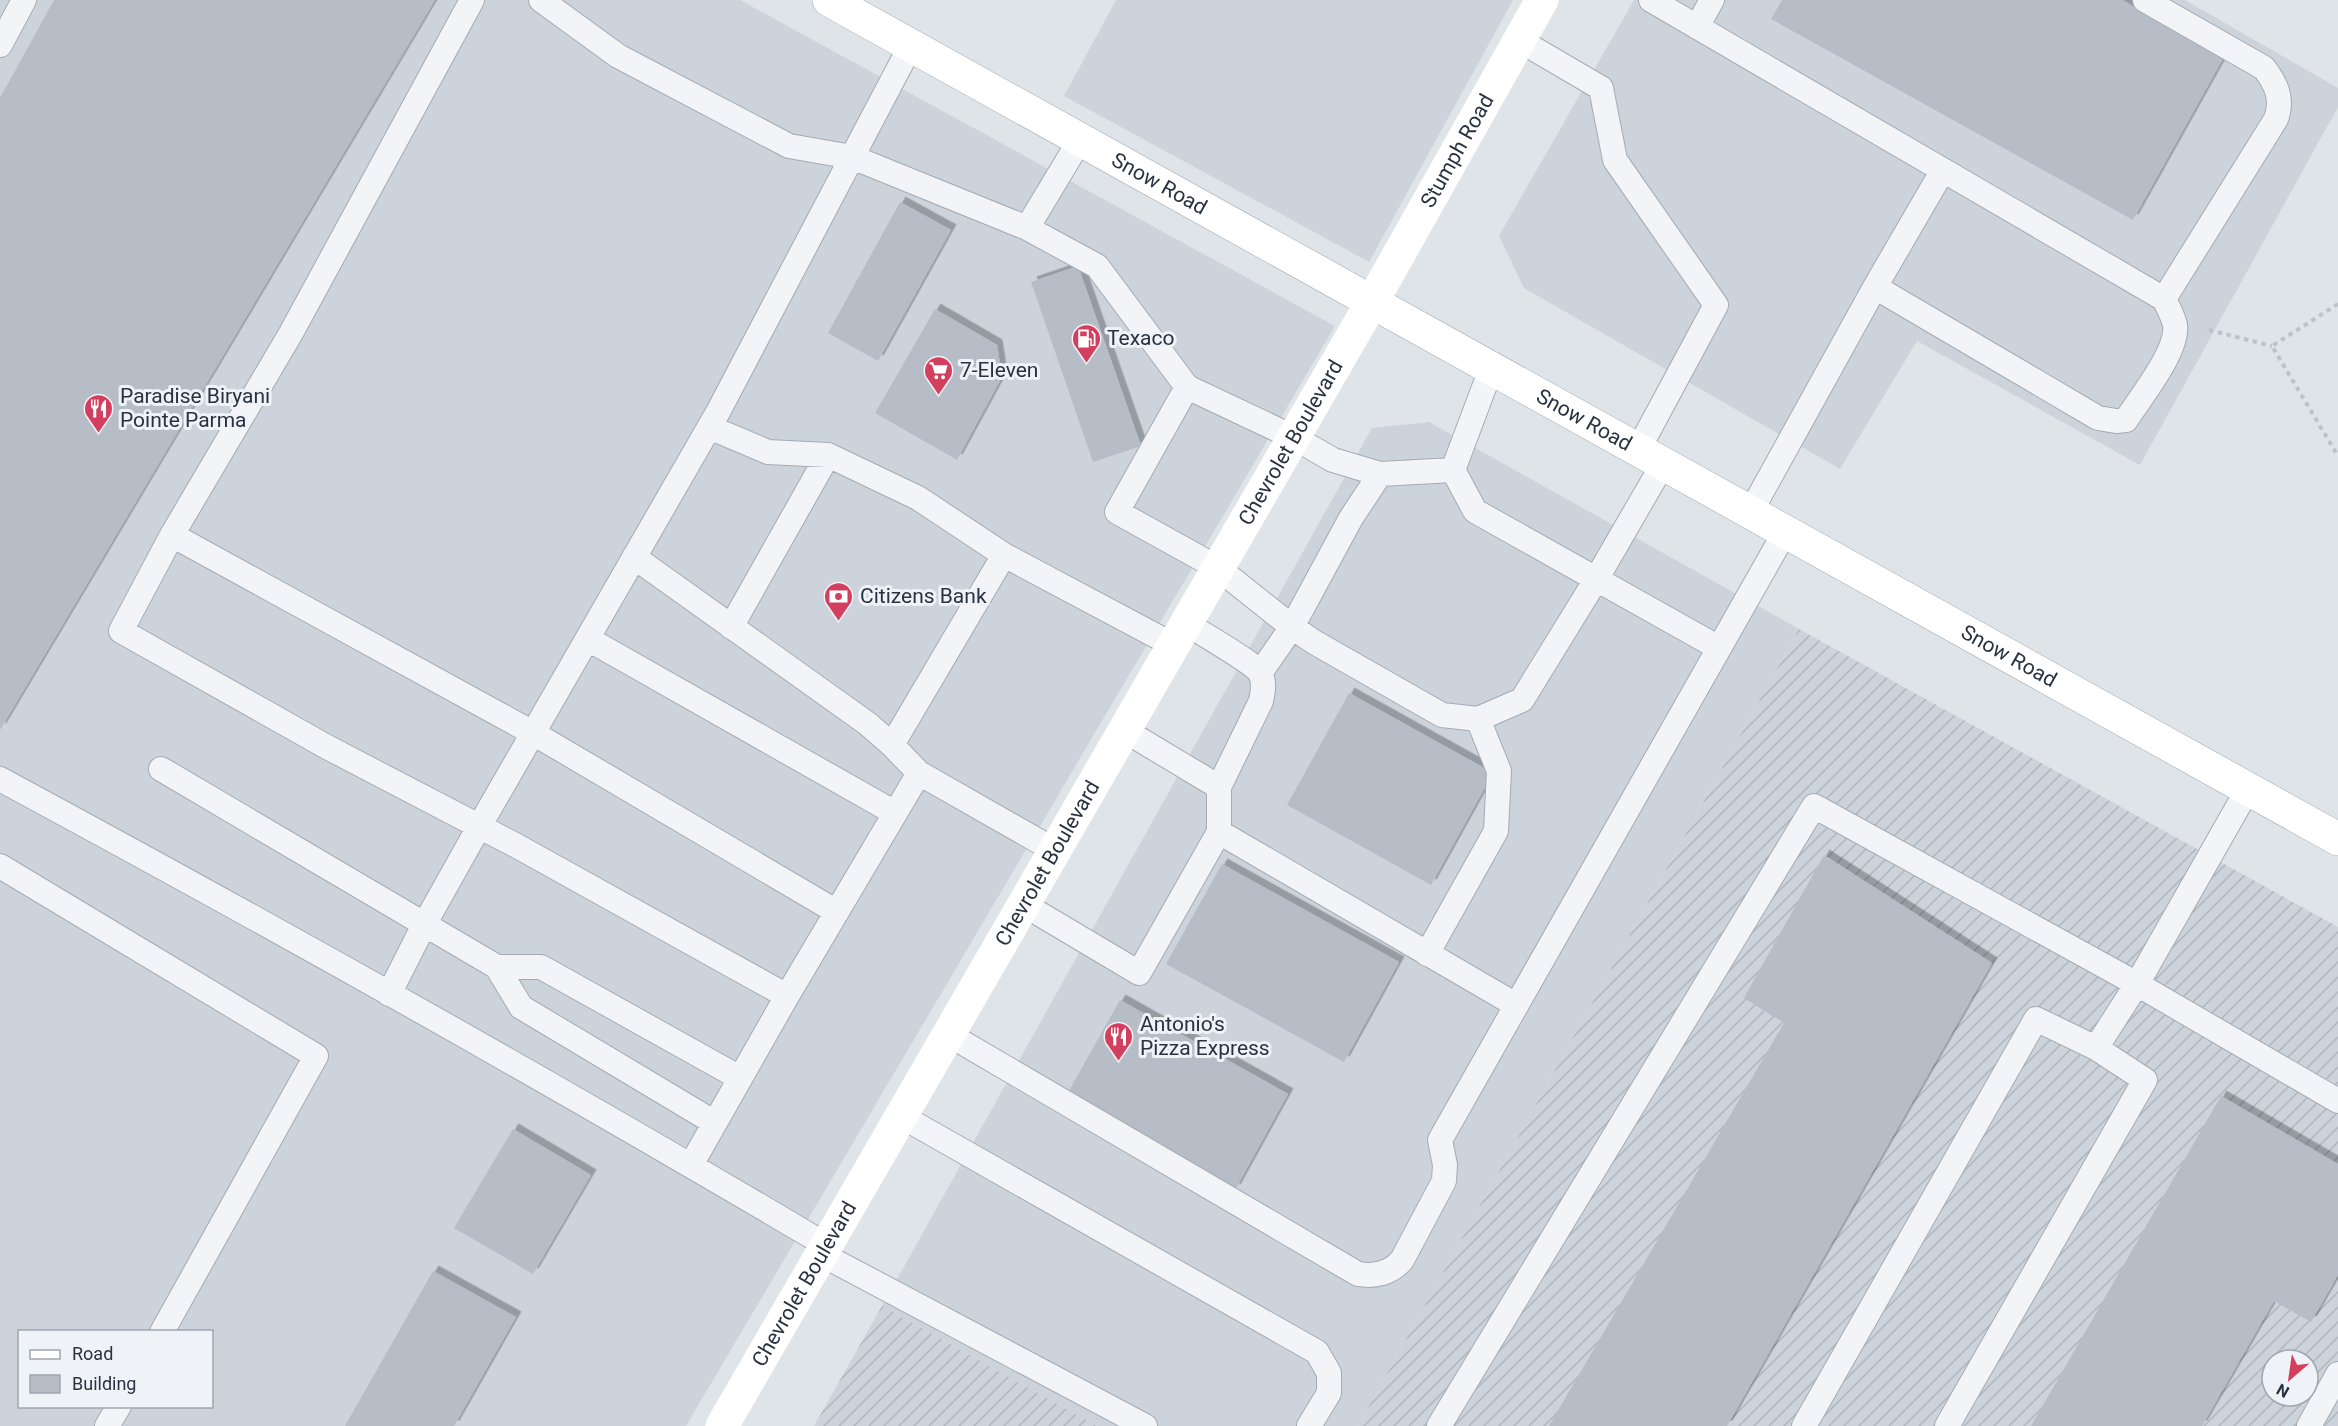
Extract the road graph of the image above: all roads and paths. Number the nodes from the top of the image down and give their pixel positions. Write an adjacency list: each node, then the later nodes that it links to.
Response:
1 (24, 0): 11 (lane)
2 (472, 0): 34 (lane)
3 (541, 0): 14 (lane)
4 (829, 0): 12 (main road, Snow Road)
5 (1542, 0): 10 (main road, Stumph Road)
6 (1651, 0): 9 (lane)
7 (1712, 0): 9 (lane)
8 (2145, 0): 18 (lane)
9 (1698, 27): 15 (lane)
10 (1520, 40): 19 (main road, Stumph Road); 29 (lane)
11 (0, 45)
12 (911, 45): 13 (main road, Snow Road); 14 (lane)
13 (1080, 140): 16 (lane); 19 (main road, Snow Road)
14 (852, 157): 16 (lane); 25 (lane)
15 (1943, 170): 17 (lane); 18 (lane)
16 (1027, 228): 24 (lane)
17 (1875, 287): 21 (lane); 32 (lane)
18 (2164, 299): 21 (lane)
19 (1372, 302): 23 (main road, Snow Road); 26 (main road, Chevrolet Boulevard)
20 (2338, 304): 22 (path)
21 (2175, 326): 22 (path)
22 (2272, 346): 28 (path)
23 (1491, 369): 29 (main road, Snow Road); 30 (lane)
24 (1187, 387): 26 (lane); 37 (lane)
25 (709, 427): 27 (lane); 36 (lane)
26 (1293, 437): 31 (lane); 37 (main road, Chevrolet Boulevard)
27 (828, 455): 35 (lane); 39 (lane)
28 (2338, 456)
29 (1650, 457): 32 (main road, Snow Road); 38 (lane)
30 (1453, 470): 31 (lane); 38 (lane)
31 (1380, 474): 40 (lane)
32 (1750, 513): 33 (main road, Snow Road)
33 (1785, 532): 43 (lane); 53 (main road, Snow Road)
34 (172, 535): 47 (lane); 55 (lane)
35 (1004, 555): 41 (lane); 48 (lane)
36 (634, 558): 39 (lane); 42 (lane)
37 (1218, 568): 40 (lane); 41 (main road, Chevrolet Boulevard)
38 (1597, 578): 43 (lane); 45 (lane)
39 (731, 627): 48 (lane)
40 (1292, 627): 44 (lane); 45 (lane)
41 (1180, 634): 44 (lane); 46 (main road, Chevrolet Boulevard)
42 (588, 639): 47 (lane); 54 (lane)
43 (1719, 648): 68 (lane)
44 (1260, 673): 52 (lane)
45 (1478, 719): 63 (lane)
46 (1124, 730): 52 (lane); 58 (main road, Chevrolet Boulevard)
47 (533, 733): 55 (lane); 61 (lane)
48 (892, 745): 50 (lane)
49 (161, 769): 62 (lane)
50 (919, 773): 54 (lane); 58 (lane)
51 (0, 779): 66 (lane)
52 (1219, 787): 56 (lane)
53 (2248, 789): 57 (main road, Snow Road); 65 (lane)
54 (895, 813): 61 (lane)
55 (480, 825): 62 (lane); 67 (lane)
56 (1219, 832): 60 (lane); 63 (lane)
57 (2338, 839)
58 (1054, 850): 60 (main road, Chevrolet Boulevard)
59 (0, 866): 77 (lane)
60 (1023, 904): 69 (main road, Chevrolet Boulevard)
61 (837, 912): 67 (lane)
62 (424, 925): 64 (lane); 66 (lane)
63 (1427, 954): 68 (lane)
64 (497, 967): 71 (lane); 74 (lane)
65 (2137, 984): 70 (lane); 72 (lane); 84 (lane)
66 (389, 994): 75 (lane)
67 (787, 996): 71 (lane)
68 (1516, 1005): 69 (lane)
69 (948, 1034): 73 (main road, Chevrolet Boulevard)
70 (2096, 1048): 85 (lane); 86 (lane)
71 (740, 1078): 74 (lane)
72 (2338, 1101)
73 (901, 1116): 76 (main road, Chevrolet Boulevard); 83 (lane)
74 (715, 1124): 75 (lane)
75 (691, 1165): 76 (lane)
76 (824, 1250): 81 (main road, Chevrolet Boulevard); 82 (lane)
77 (163, 1330)
78 (2338, 1374): 87 (lane)
79 (117, 1408): 80 (lane)
80 (107, 1426)
81 (722, 1426)
82 (1145, 1426)
83 (1309, 1426)
84 (1439, 1426)
85 (1804, 1426)
86 (1947, 1426)
87 (2309, 1426)

